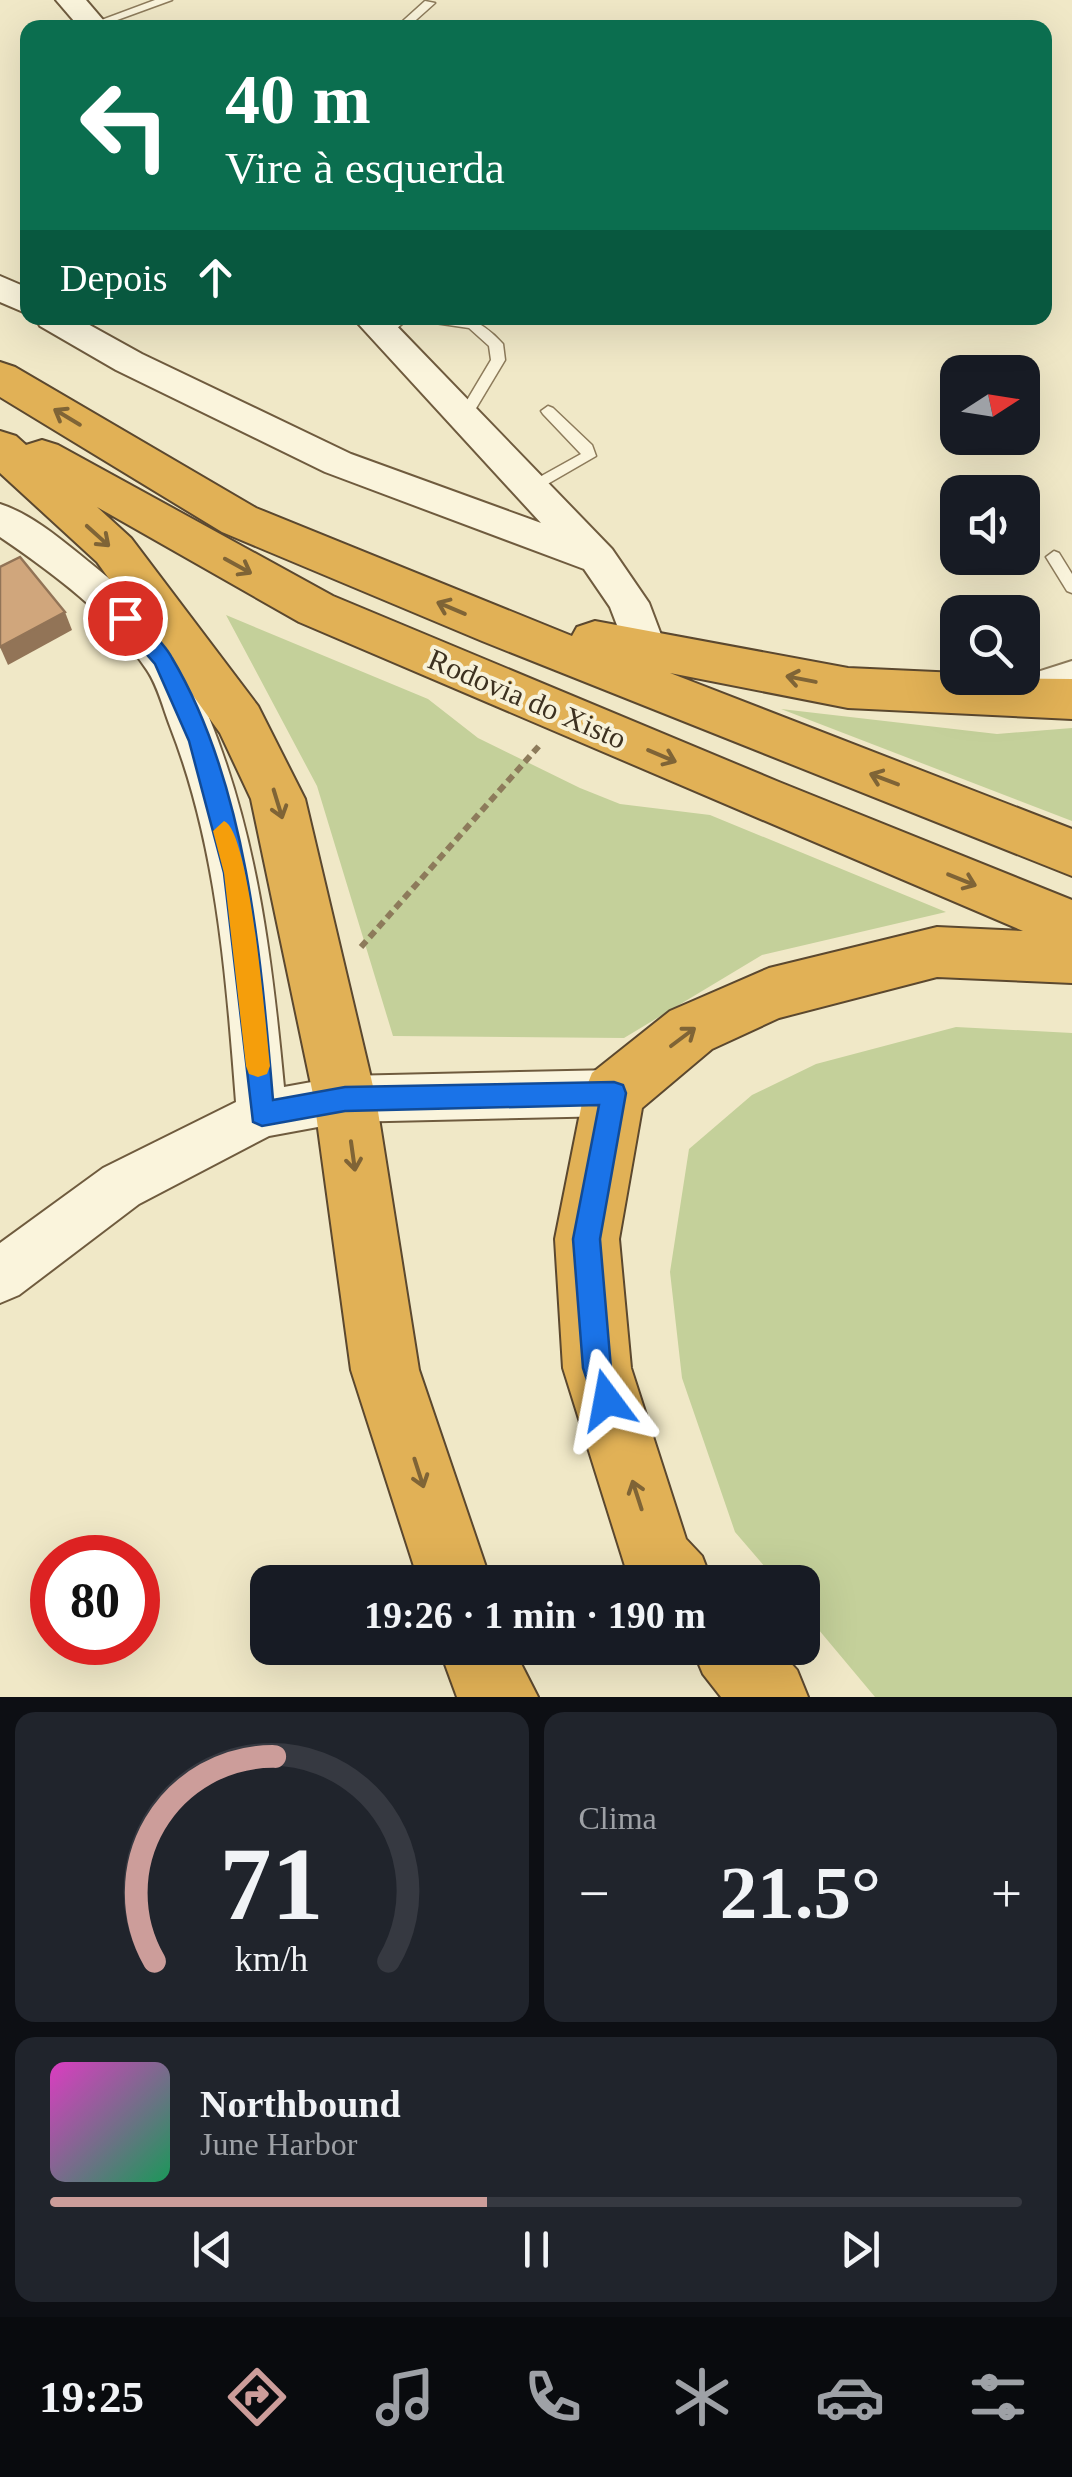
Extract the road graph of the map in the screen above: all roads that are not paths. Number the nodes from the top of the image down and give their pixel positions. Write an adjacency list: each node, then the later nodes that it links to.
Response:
1 (70, 0): 4 (main road)
2 (166, 0): 5 (lane)
3 (429, 3): 6 (lane)
4 (89, 20)
5 (111, 20)
6 (409, 20)
7 (64, 325): 18 (main road)
8 (388, 325): 12 (main road)
9 (474, 325): 12 (lane)
10 (0, 377): 20 (highway, Rodovia do Xisto, one-way to 10)
11 (548, 410): 15 (lane)
12 (464, 416): 15 (main road)
13 (0, 433): 27 (highway, Rodovia do Xisto, one-way to 27)
14 (0, 447): 25 (highway, one-way to 25)
15 (532, 488): 18 (main road)
16 (0, 518): 25 (main road)
17 (1054, 557): 19 (lane)
18 (598, 559): 21 (main road)
19 (1072, 587)
20 (500, 628): 21 (highway); 26 (highway, Rodovia do Xisto, one-way to 20)
21 (645, 648): 23 (highway, one-way to 21)
22 (1072, 673): 23 (street)
23 (995, 696): 24 (highway)
24 (1072, 699)
25 (220, 731): 30 (highway, one-way to 30); 31 (main road)
26 (1072, 853)
27 (1072, 925)
28 (1072, 958): 29 (highway, one-way to 28)
29 (614, 1093): 30 (main road); 34 (highway, one-way to 29)
30 (345, 1099): 31 (main road); 33 (highway, one-way to 33)
31 (262, 1114): 32 (main road)
32 (0, 1276)
33 (449, 1565)
34 (662, 1565)
35 (482, 1665): 37 (highway)
36 (743, 1665): 38 (highway)
37 (500, 1697)
38 (770, 1697)

